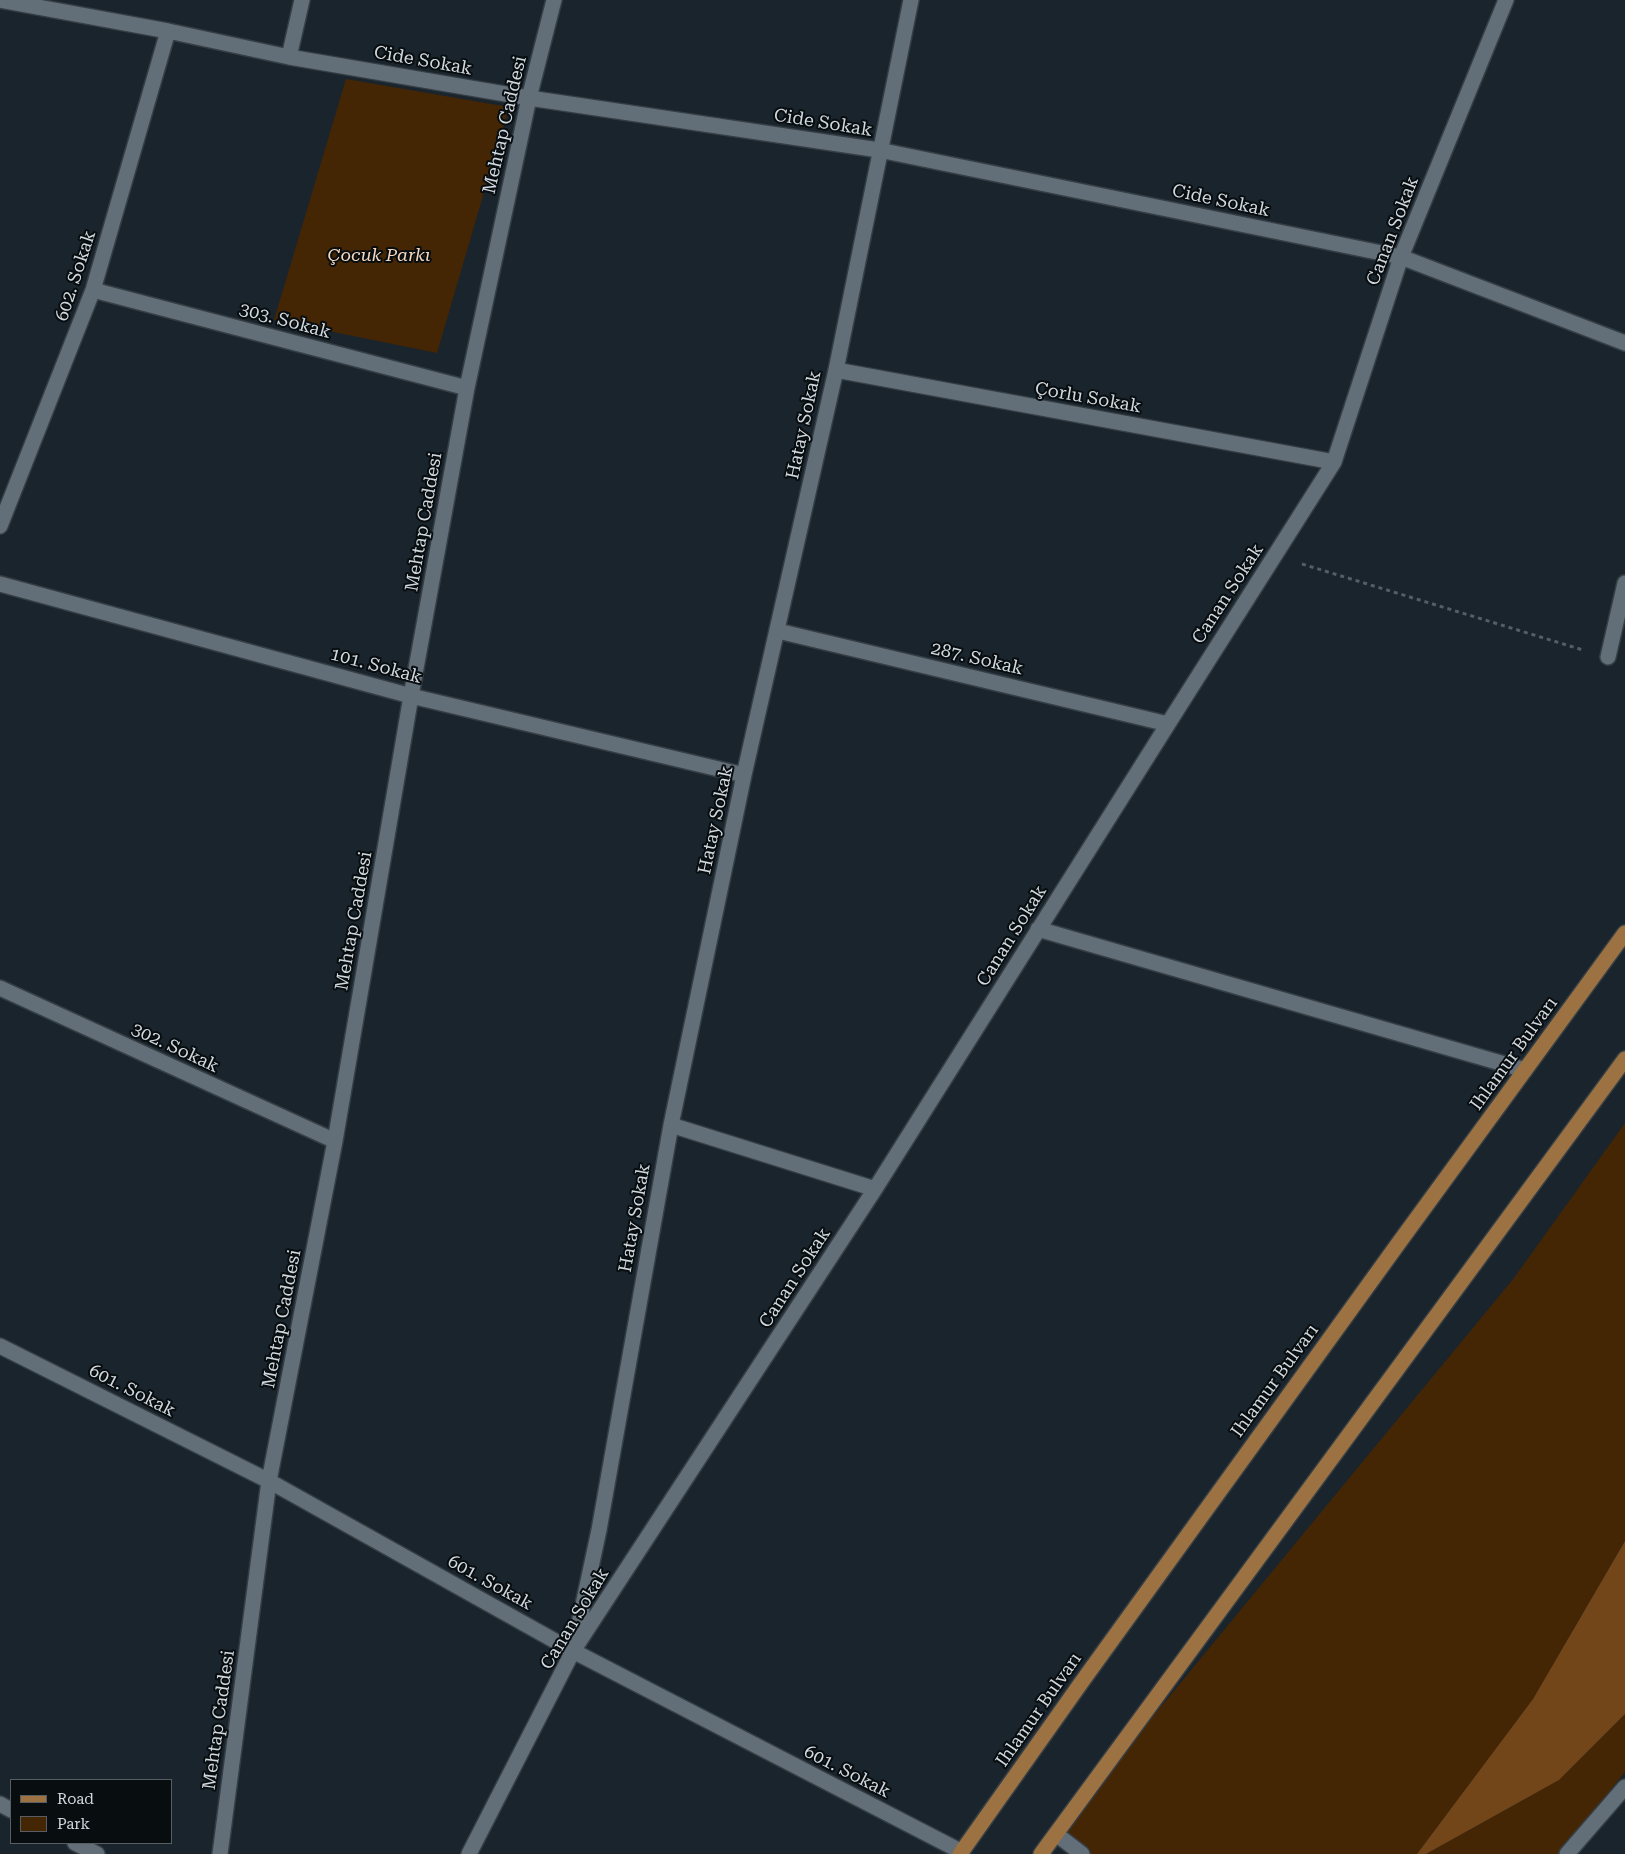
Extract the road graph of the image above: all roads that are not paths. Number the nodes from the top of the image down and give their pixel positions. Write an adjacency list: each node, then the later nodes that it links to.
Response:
1 (0, 0): 6 (street, Cide Sokak)
2 (302, 0): 7 (street)
3 (554, 0): 8 (street, Mehtap Caddesi)
4 (911, 0): 9 (street, Hatay Sokak)
5 (1506, 0): 10 (street, Canan Sokak)
6 (168, 31): 7 (street, Cide Sokak); 11 (street, 602. Sokak)
7 (289, 57): 8 (street, Cide Sokak)
8 (529, 98): 9 (street, Cide Sokak); 14 (street, Mehtap Caddesi)
9 (879, 150): 10 (street, Cide Sokak); 13 (street, Hatay Sokak)
10 (1401, 257): 12 (street, Cide Sokak); 15 (street, Canan Sokak)
11 (94, 290): 14 (street, 303. Sokak); 16 (street, 602. Sokak)
12 (1625, 343)
13 (836, 370): 15 (street, Çorlu Sokak); 19 (street, Hatay Sokak)
14 (467, 388): 21 (street, Mehtap Caddesi)
15 (1334, 462): 22 (street, Canan Sokak)
16 (0, 526)
17 (1625, 583): 20 (street)
18 (0, 584): 21 (street, 101. Sokak)
19 (778, 631): 22 (street, 287. Sokak); 23 (street, Hatay Sokak)
20 (1608, 657)
21 (411, 696): 23 (street, 101. Sokak); 30 (street, Mehtap Caddesi)
22 (1168, 724): 24 (street, Canan Sokak)
23 (744, 775): 29 (street, Hatay Sokak)
24 (1038, 930): 28 (street); 31 (street, Canan Sokak)
25 (1625, 933): 28 (main road, Ihlamur Bulvarı)
26 (0, 988): 30 (street, 302. Sokak)
27 (1625, 1059): 36 (main road)
28 (1525, 1070): 38 (main road, Ihlamur Bulvarı)
29 (671, 1125): 31 (street); 34 (street, Hatay Sokak)
30 (335, 1142): 33 (street, Mehtap Caddesi)
31 (875, 1189): 34 (street, Canan Sokak)
32 (0, 1346): 33 (street, 601. Sokak)
33 (269, 1481): 34 (street, 601. Sokak); 40 (street, Mehtap Caddesi)
34 (574, 1651): 38 (street, 601. Sokak); 41 (street, Canan Sokak)
35 (1625, 1786): 44 (street)
36 (1056, 1834): 42 (main road); 43 (street)
37 (77, 1844): 39 (street)
38 (961, 1853)
39 (97, 1854)
40 (220, 1854)
41 (469, 1854)
42 (1041, 1854)
43 (1082, 1854)
44 (1567, 1854)

